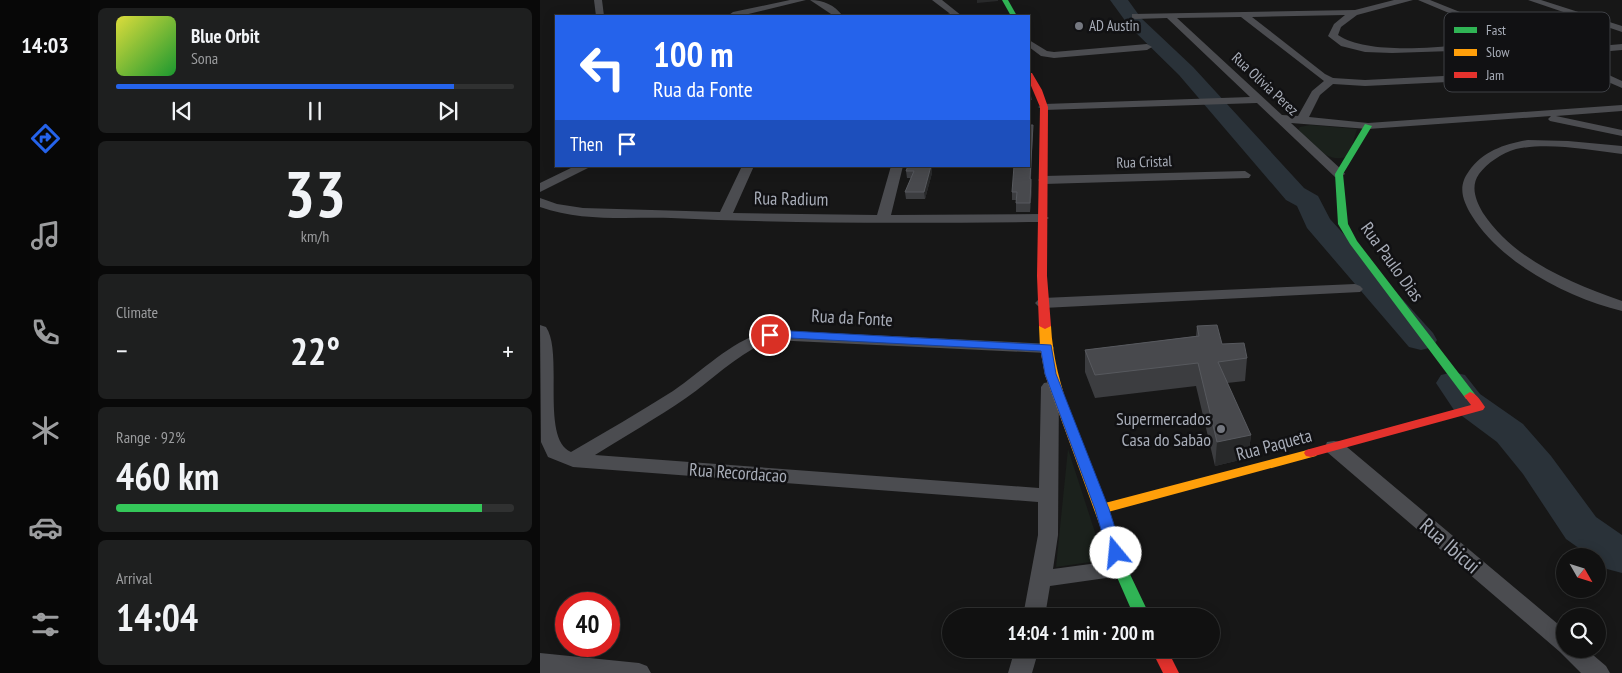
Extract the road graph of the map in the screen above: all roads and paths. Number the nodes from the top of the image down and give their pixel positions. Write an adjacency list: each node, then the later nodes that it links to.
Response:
1 (598, 0): 13 (street)
2 (802, 0): 14 (street)
3 (814, 0): 15 (street)
4 (936, 0): 16 (street)
5 (1005, 0): 17 (street)
6 (1410, 0): 9 (street)
7 (1422, 0): 10 (street)
8 (1532, 0): 11 (street)
9 (1354, 12): 12 (street); 24 (street)
10 (1451, 12)
11 (1569, 12)
12 (1243, 14): 19 (street); 28 (street)
13 (600, 15)
14 (733, 15)
15 (838, 15)
16 (957, 15)
17 (1013, 15)
18 (1135, 16): 19 (street)
19 (1170, 16): 30 (street, Rua Olivia Perez)
20 (1610, 25): 21 (street)
21 (1622, 29)
22 (1030, 43): 23 (street)
23 (1146, 47)
24 (1444, 47)
25 (1030, 77): 32 (street)
26 (1444, 79): 28 (street)
27 (1610, 80): 29 (street)
28 (1331, 81): 36 (street)
29 (1622, 85)
30 (1259, 100): 31 (street); 35 (street, Rua Olivia Perez)
31 (1204, 102): 32 (street)
32 (1044, 108): 45 (street)
33 (1622, 108): 34 (street)
34 (1537, 115): 37 (street); 38 (street)
35 (1278, 118): 36 (street); 43 (street, Rua Olivia Perez)
36 (1302, 120): 37 (street)
37 (1368, 126): 43 (street)
38 (1622, 133)
39 (1622, 150): 53 (street)
40 (584, 167): 46 (street)
41 (748, 167): 48 (street)
42 (897, 167): 50 (street)
43 (1339, 174): 57 (street, Rua Paulo Dias)
44 (1245, 175): 45 (street, Rua Cristal)
45 (1044, 180): 49 (street)
46 (540, 188)
47 (540, 202): 48 (street, Rua Radium)
48 (724, 217): 50 (street, Rua Radium)
49 (1042, 218): 50 (street, Rua Radium); 52 (street)
50 (883, 219)
51 (1355, 289): 52 (street)
52 (1043, 303): 55 (street)
53 (1622, 306)
54 (540, 330): 59 (street, Rua Recordacao)
55 (1046, 348): 56 (street); 59 (street, Rua da Fonte)
56 (1050, 374): 60 (street); 61 (street)
57 (1477, 407): 58 (street, Rua Paqueta)
58 (1334, 447): 61 (street, Rua Paqueta); 66 (street, Rua Ibicui)
59 (573, 460): 60 (street, Rua Recordacao)
60 (1048, 496): 63 (street)
61 (1102, 509): 62 (street)
62 (1120, 568): 63 (street); 65 (street)
63 (1042, 579): 64 (street)
64 (1036, 608)
65 (1138, 608)
66 (1556, 636)
67 (1024, 658): 72 (street)
68 (1164, 658): 73 (street)
69 (1580, 658): 74 (street)
70 (540, 663): 71 (street)
71 (639, 673)
72 (1020, 673)
73 (1171, 673)
74 (1598, 673)

